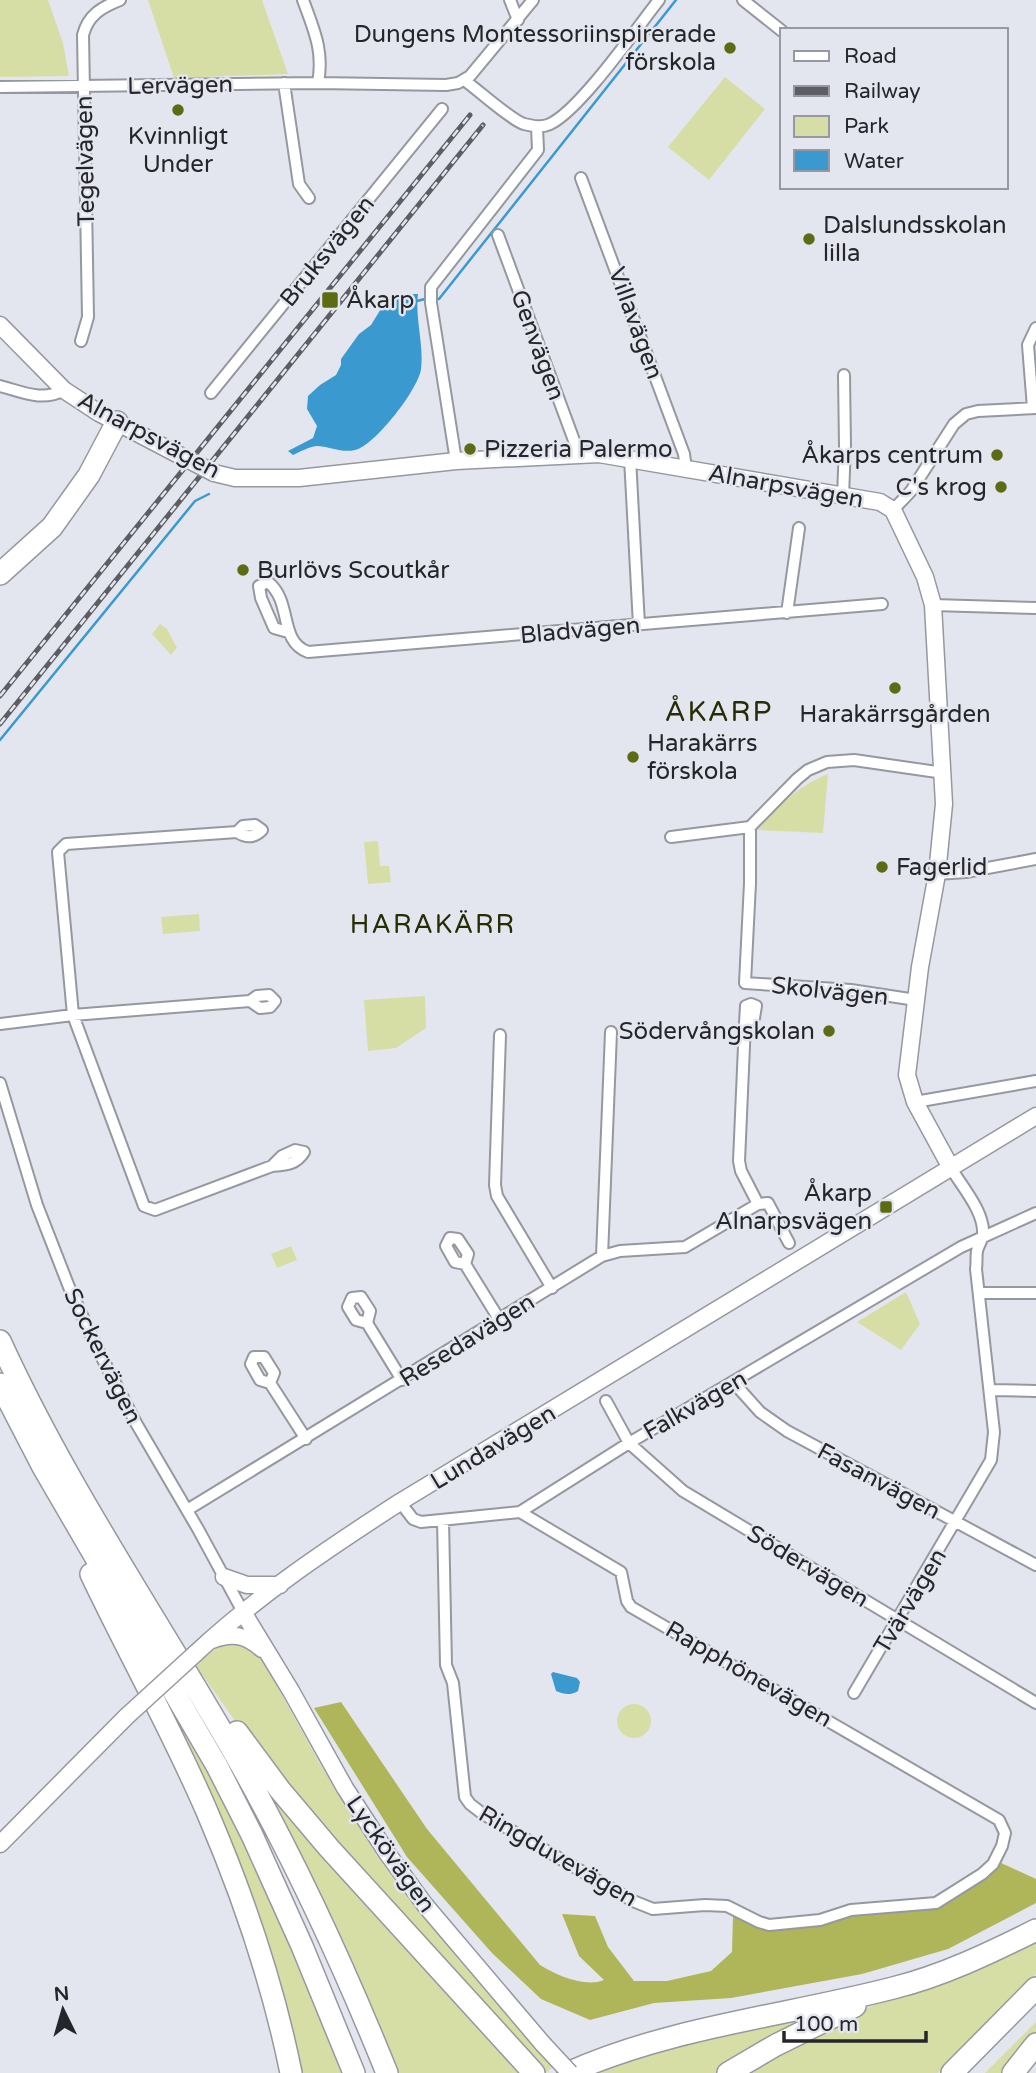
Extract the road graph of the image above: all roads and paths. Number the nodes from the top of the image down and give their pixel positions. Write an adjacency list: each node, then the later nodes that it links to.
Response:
1 (120, 0): 12 (street, Tegelvägen)
2 (303, 0): 11 (street)
3 (510, 0): 7 (street)
4 (533, 0): 7 (street)
5 (659, 0): 15 (street)
6 (743, 0): 8 (street)
7 (517, 20): 9 (street)
8 (780, 29)
9 (464, 80): 11 (street, Lervägen); 15 (street)
10 (284, 83): 11 (street, Lervägen); 12 (street, Lervägen); 17 (street)
11 (318, 83)
12 (84, 86): 13 (street, Lervägen); 21 (street, Tegelvägen)
13 (0, 87)
14 (442, 109): 25 (street, Bruksvägen)
15 (537, 127): 30 (street)
16 (581, 178): 31 (street, Villavägen)
17 (309, 198)
18 (498, 235): 28 (street, Genvägen)
19 (0, 325): 24 (main road, Alnarpsvägen)
20 (1036, 328): 26 (street)
21 (81, 341)
22 (844, 374): 32 (street)
23 (0, 386): 24 (street, Alnarpsvägen)
24 (64, 390): 27 (main road, Alnarpsvägen)
25 (211, 393)
26 (1035, 408): 33 (street)
27 (117, 422): 30 (main road, Alnarpsvägen, bridge); 35 (highway)
28 (579, 454): 29 (main road, Alnarpsvägen); 30 (main road, Alnarpsvägen)
29 (630, 458): 31 (main road, Alnarpsvägen); 40 (street)
30 (456, 461)
31 (686, 469): 32 (main road, Alnarpsvägen)
32 (844, 496): 33 (main road, Alnarpsvägen)
33 (893, 510): 37 (main road, Alnarpsvägen)
34 (799, 528): 39 (street)
35 (0, 574)
36 (882, 604): 39 (street, Bladvägen)
37 (933, 605): 38 (street); 42 (main road, Alnarpsvägen)
38 (1036, 608)
39 (787, 613): 40 (street, Bladvägen)
40 (639, 625): 41 (street, Bladvägen)
41 (288, 632)
42 (944, 773): 43 (street); 47 (main road, Alnarpsvägen)
43 (750, 827): 45 (street); 48 (street, Skolvägen)
44 (237, 832): 50 (street)
45 (671, 837)
46 (1036, 859): 47 (street)
47 (937, 873): 48 (main road, Alnarpsvägen)
48 (916, 1000): 57 (main road, Alnarpsvägen)
49 (250, 1001): 50 (street)
50 (73, 1015): 52 (street); 59 (street)
51 (745, 1023): 61 (street)
52 (0, 1024)
53 (611, 1032): 65 (street)
54 (500, 1035): 67 (street)
55 (1036, 1081): 57 (street)
56 (0, 1083): 84 (street, Sockervägen)
57 (915, 1102): 60 (main road, Alnarpsvägen)
58 (1036, 1116): 60 (main road, Lundavägen)
59 (272, 1166)
60 (951, 1168): 63 (street, Tvärvägen); 83 (main road, Lundavägen)
61 (758, 1204): 64 (street); 65 (street, Resedavägen)
62 (1036, 1213): 63 (street, Falkvägen)
63 (983, 1236): 68 (street, Tvärvägen); 75 (street, Falkvägen)
64 (789, 1243)
65 (602, 1256): 67 (street, Resedavägen)
66 (465, 1264): 70 (street)
67 (552, 1288): 70 (street, Resedavägen)
68 (979, 1293): 69 (street); 77 (street, Tvärvägen)
69 (1036, 1293)
70 (499, 1319): 73 (street, Resedavägen)
71 (367, 1323): 73 (street)
72 (0, 1341): 88 (highway)
73 (402, 1380): 80 (street, Resedavägen)
74 (270, 1383): 80 (street)
75 (734, 1383): 81 (street, Falkvägen); 87 (street, Fasanvägen)
76 (0, 1384): 82 (highway)
77 (990, 1390): 78 (street); 87 (street, Tvärvägen)
78 (1036, 1391)
79 (606, 1401): 81 (street, Södervägen)
80 (306, 1439): 84 (street, Resedavägen)
81 (629, 1443): 85 (street, Falkvägen); 93 (street, Södervägen)
82 (43, 1467): 106 (highway); 107 (highway)
83 (400, 1502): 86 (street, Falkvägen); 91 (main road, Lundavägen)
84 (187, 1510): 90 (street, Sockervägen)
85 (520, 1512): 86 (street, Falkvägen); 98 (street, Rapphönevägen)
86 (443, 1520): 98 (street, Ringduvevägen)
87 (957, 1523): 89 (street, Fasanvägen); 93 (street, Tvärvägen)
88 (107, 1543): 105 (highway); 108 (highway)
89 (1036, 1565)
90 (224, 1577): 91 (main road); 92 (street, Sockervägen)
91 (280, 1585): 92 (main road, Lundavägen)
92 (243, 1612): 94 (main road, Lundavägen); 95 (main road, Lyckövägen)
93 (898, 1622): 96 (street, Tvärvägen); 97 (street, Södervägen)
94 (201, 1647): 95 (main road); 99 (main road, Lundavägen, bridge)
95 (273, 1662): 109 (main road, Lyckövägen, bridge)
96 (855, 1693)
97 (1036, 1703)
98 (999, 1820)
99 (0, 1844)
100 (1036, 1930): 101 (highway)
101 (895, 1988): 109 (highway); 110 (highway)
102 (1036, 1988): 111 (highway)
103 (1036, 2008): 112 (highway)
104 (1036, 2044): 113 (highway)
105 (528, 2066)
106 (291, 2073)
107 (354, 2073)
108 (387, 2073)
109 (569, 2073)
110 (728, 2073)
111 (952, 2073)
112 (971, 2073)
113 (1013, 2073)

